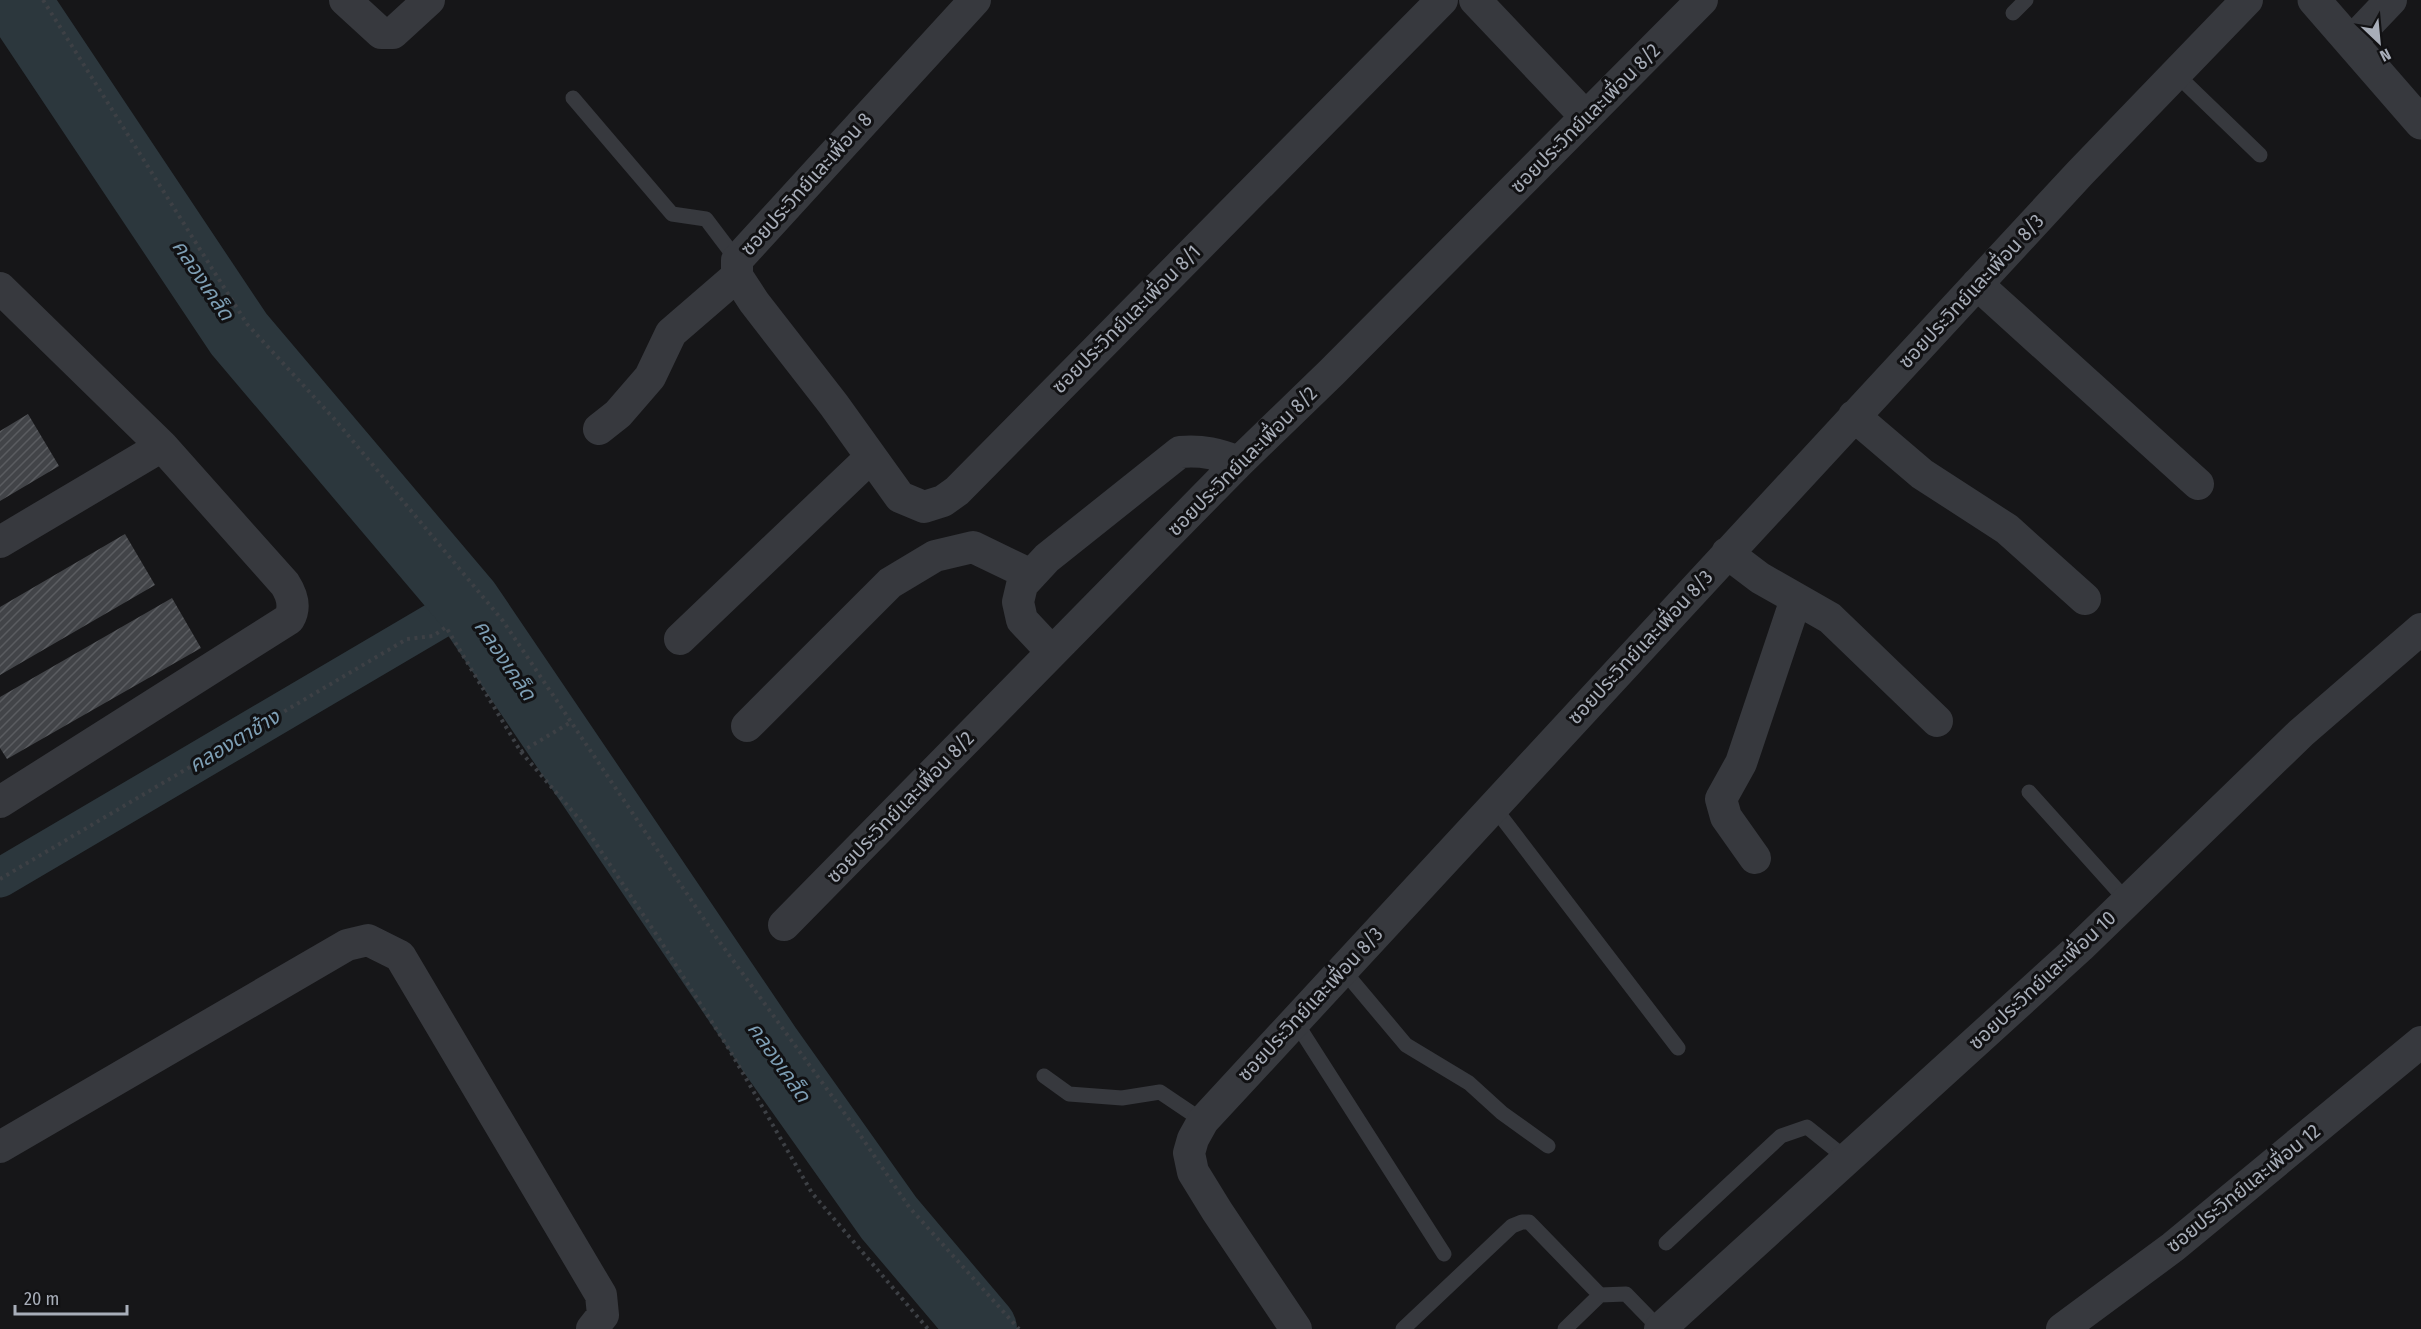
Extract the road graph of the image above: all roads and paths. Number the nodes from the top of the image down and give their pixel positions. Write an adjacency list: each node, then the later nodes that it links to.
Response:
1 (43, 0): 38 (path)
2 (345, 0): 3 (street)
3 (429, 0)
4 (975, 0): 19 (street, ซอยประวิทย์และเพื่อน 8)
5 (1442, 0): 26 (street, ซอยประวิทย์และเพื่อน 8/1)
6 (1475, 0): 16 (street)
7 (1702, 0): 16 (street, ซอยประวิทย์และเพื่อน 8/2)
8 (2026, 0): 12 (lane)
9 (2247, 0): 14 (street, ซอยประวิทย์และเพื่อน 8/3)
10 (2314, 0): 13 (street)
11 (2391, 0): 13 (street)
12 (2013, 13)
13 (2351, 42): 17 (street)
14 (2175, 73): 18 (lane); 20 (street, ซอยประวิทย์และเพื่อน 8/3)
15 (573, 98): 19 (lane)
16 (1586, 117): 27 (street, ซอยประวิทย์และเพื่อน 8/2)
17 (2421, 123)
18 (2260, 155)
19 (737, 268): 22 (street, ซอยประวิทย์และเพื่อน 8); 24 (street)
20 (1977, 284): 23 (street, ซอยประวิทย์และเพื่อน 8/3); 28 (street)
21 (0, 288): 25 (street)
22 (815, 380): 26 (street, ซอยประวิทย์และเพื่อน 8/1)
23 (1854, 416): 30 (street, ซอยประวิทย์และเพื่อน 8/3); 33 (street)
24 (599, 429)
25 (162, 446): 29 (street); 42 (street)
26 (871, 457): 35 (street)
27 (1239, 462): 31 (street); 36 (street, ซอยประวิทย์และเพื่อน 8/2)
28 (2198, 484)
29 (0, 542)
30 (1727, 554): 32 (street); 43 (street, ซอยประวิทย์และเพื่อน 8/3)
31 (1031, 575): 36 (street); 39 (street)
32 (1796, 599): 37 (street); 44 (street)
33 (2085, 599)
34 (2421, 629): 46 (street, ซอยประวิทย์และเพื่อน 10)
35 (680, 639)
36 (1052, 652): 47 (street, ซอยประวิทย์และเพื่อน 8/2)
37 (1937, 721)
38 (571, 722): 40 (path); 62 (path)
39 (747, 726)
40 (521, 752): 45 (path); 61 (path)
41 (2029, 792): 46 (lane)
42 (0, 802)
43 (1493, 806): 48 (street, ซอยประวิทย์และเพื่อน 8/3); 51 (lane)
44 (1755, 858)
45 (0, 879)
46 (2127, 901): 56 (street, ซอยประวิทย์และเพื่อน 10)
47 (784, 926)
48 (1343, 970): 49 (street, ซอยประวิทย์และเพื่อน 8/3); 54 (lane)
49 (1295, 1021): 53 (street, ซอยประวิทย์และเพื่อน 8/3); 58 (lane)
50 (2421, 1042): 67 (street, ซอยประวิทย์และเพื่อน 12)
51 (1678, 1048)
52 (1044, 1076): 53 (lane)
53 (1203, 1121): 63 (street, ซอยประวิทย์และเพื่อน 8/3)
54 (1548, 1146)
55 (0, 1147): 60 (street)
56 (1847, 1159): 57 (lane); 66 (street, ซอยประวิทย์และเพื่อน 10)
57 (1666, 1242)
58 (1444, 1254)
59 (1600, 1295): 64 (lane); 65 (lane); 66 (lane)
60 (592, 1329)
61 (928, 1329)
62 (1019, 1329)
63 (1296, 1329)
64 (1403, 1329)
65 (1565, 1329)
66 (1660, 1329)
67 (2062, 1329)

